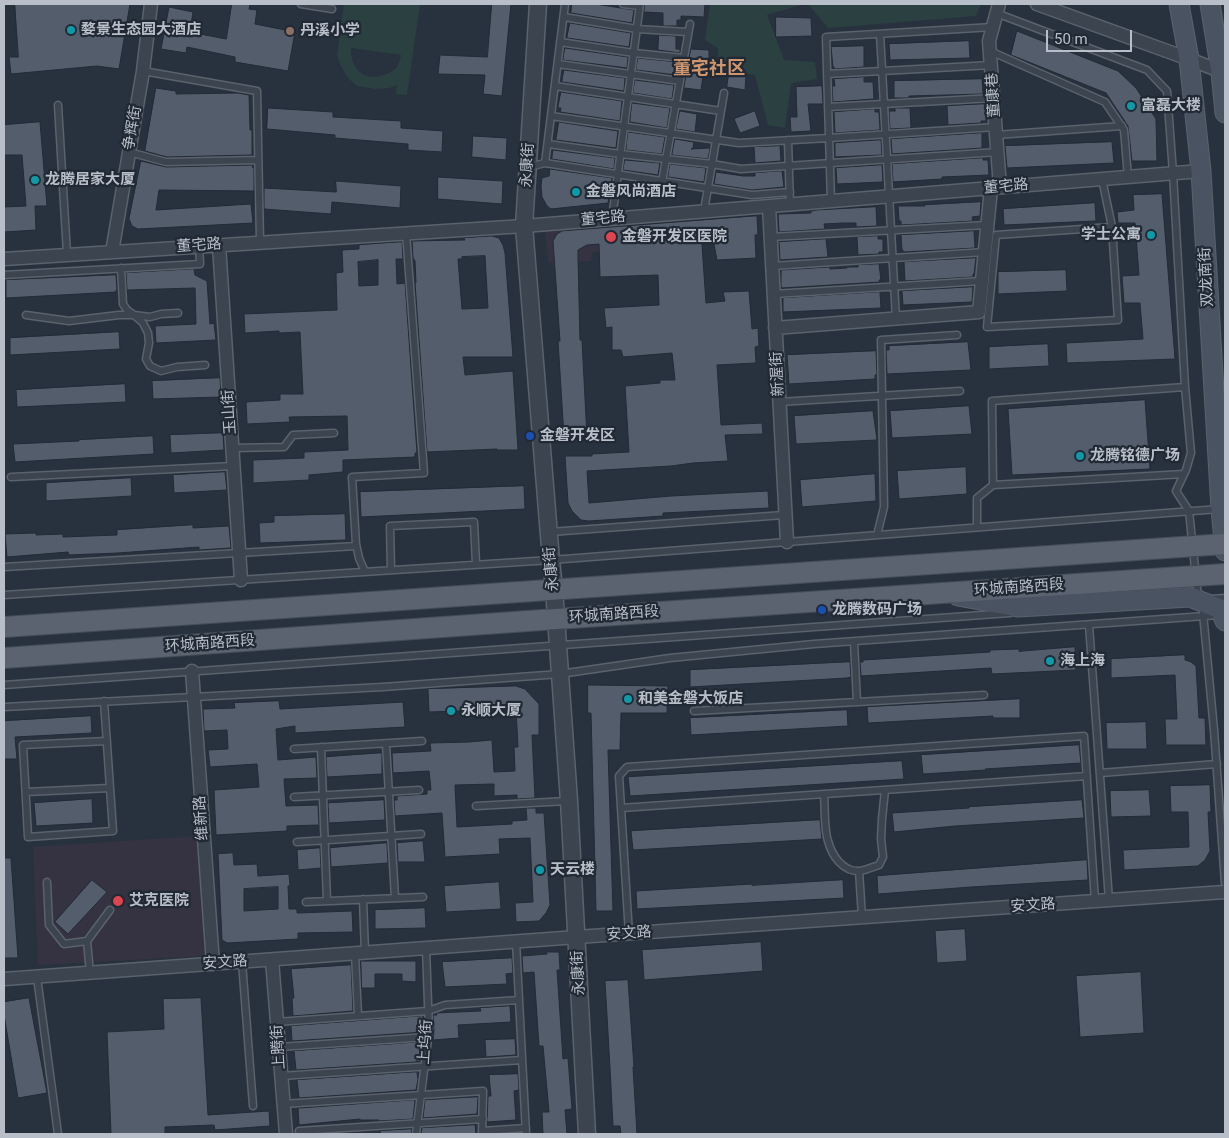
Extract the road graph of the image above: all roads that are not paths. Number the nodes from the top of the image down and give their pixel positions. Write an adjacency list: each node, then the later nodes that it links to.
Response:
1 (151, 4): 25 (street, 争辉街)
2 (301, 4): 10 (lane)
3 (538, 4): 61 (street, 永康街)
4 (565, 4): 12 (lane)
5 (623, 4): 9 (lane)
6 (1037, 4): 22 (street)
7 (1179, 4): 22 (main road, 双龙南街)
8 (1210, 4): 27 (main road)
9 (640, 5): 15 (lane)
10 (332, 9)
11 (998, 9): 14 (street, 董康巷); 63 (lane)
12 (564, 17): 15 (lane); 18 (lane)
13 (690, 24): 16 (lane)
14 (993, 27): 17 (lane); 19 (street, 董康巷)
15 (637, 29): 16 (lane); 20 (lane)
16 (688, 32): 21 (lane)
17 (880, 34): 26 (lane); 29 (lane)
18 (560, 42): 20 (lane); 23 (lane)
19 (990, 52): 24 (street, 董康巷); 43 (lane)
20 (634, 53): 21 (lane); 28 (lane)
21 (684, 58): 30 (lane)
22 (1189, 59): 27 (street); 62 (main road, 双龙南街)
23 (558, 64): 28 (lane); 31 (lane)
24 (992, 65): 26 (lane); 34 (street, 董康巷)
25 (143, 71): 51 (street, 争辉街); 55 (lane)
26 (882, 71): 29 (lane); 36 (lane)
27 (1223, 73): 40 (main road)
28 (631, 74): 30 (lane); 33 (lane)
29 (827, 74): 38 (lane)
30 (680, 81): 35 (lane)
31 (555, 86): 33 (lane); 41 (lane)
32 (724, 93): 39 (lane)
33 (628, 97): 35 (lane); 42 (lane)
34 (994, 98): 36 (lane); 44 (street, 董康巷)
35 (676, 104): 39 (lane); 45 (lane)
36 (884, 104): 38 (lane); 46 (lane)
37 (58, 105): 88 (lane)
38 (828, 107): 47 (lane)
39 (721, 111): 48 (lane)
40 (1225, 113)
41 (551, 116): 42 (lane); 50 (lane)
42 (624, 126): 45 (lane); 53 (lane)
43 (1122, 126): 44 (lane); 65 (lane)
44 (996, 131): 46 (lane); 52 (street, 董康巷)
45 (671, 132): 48 (lane); 54 (lane)
46 (886, 134): 47 (lane); 56 (lane)
47 (829, 138): 49 (lane); 59 (lane)
48 (717, 139): 49 (lane); 58 (lane)
49 (788, 140): 60 (lane)
50 (548, 144): 53 (lane); 57 (lane)
51 (129, 152): 55 (lane); 86 (street, 争辉街)
52 (998, 152): 56 (lane); 69 (street, 董康巷)
53 (620, 154): 54 (lane); 64 (lane)
54 (666, 159): 58 (lane); 67 (lane)
55 (258, 160): 83 (lane)
56 (888, 160): 59 (lane); 71 (lane)
57 (545, 163): 61 (lane); 64 (lane)
58 (712, 164): 60 (lane); 68 (lane)
59 (830, 164): 60 (lane); 72 (lane)
60 (789, 166): 70 (lane)
61 (528, 167): 78 (street, 永康街)
62 (1201, 171): 63 (street, 董宅路); 114 (main road, 双龙南街)
63 (1173, 173): 65 (street, 董宅路); 104 (lane)
64 (618, 175): 67 (lane); 76 (lane)
65 (1128, 177): 66 (street, 董宅路)
66 (1102, 179): 69 (street, 董宅路); 79 (lane)
67 (662, 182): 68 (lane)
68 (708, 188): 70 (lane); 75 (lane)
69 (995, 188): 71 (street, 董宅路); 77 (street, 董康巷)
70 (790, 192): 73 (lane)
71 (890, 196): 72 (street, 董宅路); 80 (lane)
72 (831, 201): 73 (street, 董宅路)
73 (790, 205): 74 (street, 董宅路)
74 (769, 206): 75 (street, 董宅路); 82 (street, 新渥街)
75 (704, 211): 76 (street, 董宅路)
76 (612, 219): 78 (street, 董宅路)
77 (987, 225): 80 (lane); 87 (street, 董康巷)
78 (524, 226): 81 (street, 董宅路); 118 (street, 永康街)
79 (1112, 227): 79 (lane)
80 (891, 230): 82 (lane); 89 (lane)
81 (406, 233): 83 (street, 董宅路); 122 (lane)
82 (771, 237): 91 (street, 新渥街)
83 (260, 242): 84 (street, 董宅路)
84 (219, 245): 85 (street, 董宅路); 109 (street, 玉山街)
85 (199, 246): 86 (street, 董宅路); 92 (lane)
86 (112, 252): 88 (street, 董宅路)
87 (985, 252): 89 (lane); 94 (street, 董康巷)
88 (67, 254): 90 (street, 董宅路)
89 (893, 258): 91 (lane); 95 (lane)
90 (4, 259)
91 (772, 266): 96 (street, 新渥街)
92 (121, 268): 93 (lane); 99 (lane)
93 (4, 275)
94 (982, 282): 95 (lane); 100 (street, 董康巷)
95 (894, 287): 96 (lane); 100 (lane)
96 (774, 294): 101 (street, 新渥街)
97 (178, 313): 99 (lane)
98 (26, 315): 99 (lane)
99 (134, 315): 103 (lane)
100 (896, 318): 101 (street)
101 (775, 328): 107 (street, 新渥街)
102 (957, 335): 106 (lane)
103 (205, 365)
104 (1185, 387): 111 (lane); 113 (lane)
105 (960, 391): 106 (lane)
106 (882, 396): 107 (lane); 119 (lane)
107 (779, 402): 116 (street, 新渥街)
108 (334, 433): 109 (lane)
109 (232, 448): 110 (street, 玉山街)
110 (234, 466): 112 (lane); 125 (street, 玉山街)
111 (1184, 474): 113 (lane); 115 (lane)
112 (11, 477)
113 (993, 485): 117 (lane)
114 (1223, 509): 115 (lane); 121 (main road, 双龙南街)
115 (1189, 512): 117 (lane); 123 (lane)
116 (784, 515): 118 (lane); 120 (street, 新渥街)
117 (978, 528): 119 (lane)
118 (549, 532): 126 (street, 永康街)
119 (876, 535): 120 (lane)
120 (787, 542): 126 (lane)
121 (1225, 544): 123 (main road, 环城南路西段); 124 (main road, 双龙南街)
122 (356, 546): 125 (lane); 130 (lane)
123 (1193, 546): 132 (lane); 134 (main road, 环城南路西段)
124 (1225, 551)
125 (239, 553): 128 (lane); 133 (street, 玉山街)
126 (551, 560): 127 (lane); 134 (street, 永康街)
127 (476, 564): 129 (lane); 129 (lane)
128 (4, 567)
129 (391, 570): 130 (lane)
130 (365, 572): 133 (lane)
131 (1225, 574): 132 (main road, 环城南路西段)
132 (1196, 576): 135 (main road, 环城南路西段); 137 (lane)
133 (241, 580): 136 (lane)
134 (554, 589): 138 (street, 永康街); 140 (main road, 环城南路西段)
135 (944, 593): 137 (main road); 138 (main road, 环城南路西段)
136 (4, 595)
137 (1217, 611): 139 (lane); 142 (lane); 158 (lane)
138 (556, 619): 142 (street, 永康街); 143 (main road, 环城南路西段)
139 (1089, 625): 141 (lane); 159 (lane)
140 (4, 627)
141 (854, 642): 145 (lane); 150 (lane)
142 (558, 645): 144 (lane); 145 (street, 永康街)
143 (4, 658)
144 (192, 671): 146 (lane); 148 (street, 维新路)
145 (560, 674): 148 (lane); 169 (street, 永康街)
146 (4, 685)
147 (984, 695): 150 (lane)
148 (194, 696): 149 (lane); 197 (street, 维新路)
149 (104, 701): 151 (lane); 153 (lane)
150 (857, 702): 152 (lane)
151 (4, 706)
152 (694, 711)
153 (107, 741): 161 (lane); 164 (lane)
154 (422, 742): 155 (lane)
155 (386, 744): 156 (lane); 165 (lane)
156 (321, 747): 157 (lane); 167 (lane)
157 (294, 749)
158 (1217, 764): 159 (lane); 178 (lane)
159 (1100, 772): 183 (lane)
160 (1087, 776): 163 (lane); 171 (lane); 185 (lane)
161 (110, 788): 164 (lane); 164 (lane)
162 (419, 790): 165 (lane)
163 (885, 790): 166 (lane); 176 (lane)
164 (26, 792)
165 (389, 792): 167 (lane); 173 (lane)
166 (824, 794): 171 (lane); 176 (lane)
167 (323, 796): 168 (lane); 174 (lane)
168 (294, 797)
169 (569, 801): 170 (lane); 190 (street, 永康街)
170 (476, 806)
171 (621, 808): 189 (lane)
172 (421, 834): 173 (lane)
173 (392, 836): 174 (lane); 181 (lane)
174 (325, 840): 175 (lane); 184 (lane)
175 (297, 842)
176 (859, 871): 188 (lane)
177 (47, 882): 191 (lane)
178 (1225, 883)
179 (1225, 892): 183 (street, 安文路)
180 (423, 896): 181 (lane)
181 (395, 898): 182 (lane)
182 (363, 899): 184 (lane); 194 (lane)
183 (1109, 900): 185 (street, 安文路)
184 (327, 901): 186 (lane)
185 (1095, 901): 188 (street, 安文路)
186 (306, 902)
187 (110, 910): 191 (lane)
188 (862, 918): 189 (street, 安文路)
189 (629, 934): 190 (street, 安文路)
190 (577, 938): 192 (street, 安文路); 222 (street, 永康街)
191 (87, 941): 198 (lane)
192 (516, 942): 193 (street, 安文路); 201 (lane)
193 (426, 948): 194 (street, 安文路); 202 (lane, 上坞街)
194 (360, 953): 195 (street, 安文路); 203 (lane)
195 (272, 960): 196 (street, 安文路); 204 (street, 上腾街)
196 (242, 962): 197 (street, 安文路); 212 (lane)
197 (213, 964): 198 (street, 安文路)
198 (90, 973): 199 (street, 安文路)
199 (37, 977): 200 (street, 安文路); 219 (lane)
200 (4, 979)
201 (519, 1000): 202 (lane); 207 (lane)
202 (428, 1011): 203 (lane); 205 (lane, 上坞街)
203 (358, 1016): 204 (lane)
204 (277, 1022): 206 (street, 上腾街)
205 (428, 1037): 206 (lane); 208 (lane, 上坞街)
206 (279, 1047): 209 (street, 上腾街)
207 (522, 1060): 208 (lane); 216 (lane)
208 (425, 1066): 209 (lane); 210 (lane, 上坞街)
209 (281, 1076): 211 (street, 上腾街)
210 (421, 1096): 211 (lane); 213 (lane); 214 (lane, 上坞街)
211 (283, 1104): 217 (street, 上腾街)
212 (253, 1106)
213 (483, 1119): 214 (lane); 218 (lane)
214 (417, 1124): 215 (lane); 221 (lane, 上坞街)
215 (299, 1131): 217 (lane); 220 (lane)
216 (526, 1131): 218 (lane)
217 (286, 1132)
218 (482, 1132)
219 (58, 1134)
220 (314, 1134)
221 (416, 1134)
222 (587, 1134)

